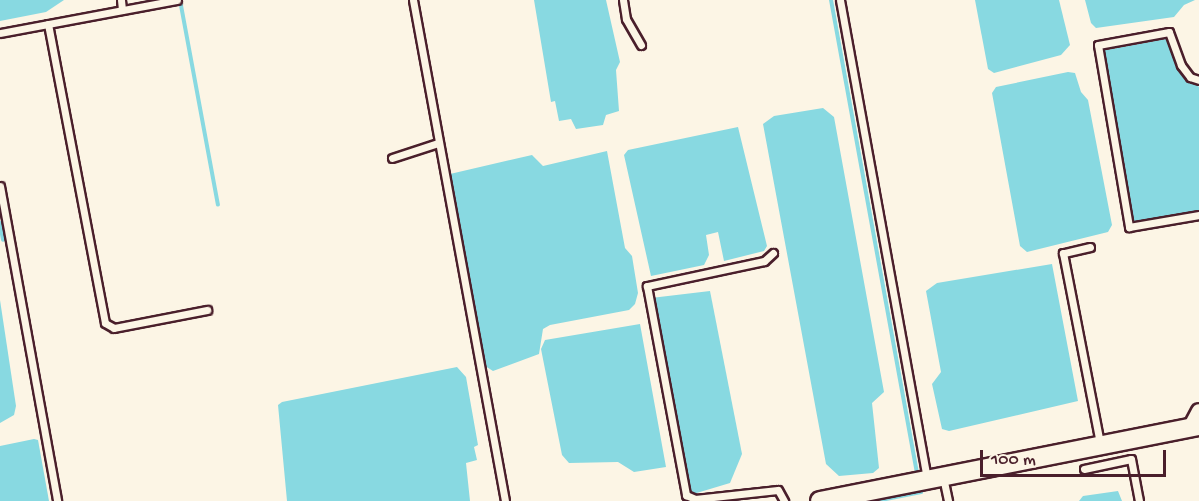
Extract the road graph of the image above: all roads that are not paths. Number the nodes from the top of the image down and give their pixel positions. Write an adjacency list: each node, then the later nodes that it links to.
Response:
1 (121, 0): 6 (lane)
2 (177, 0): 6 (lane)
3 (413, 0): 11 (lane)
4 (623, 0): 9 (lane)
5 (840, 0): 22 (lane)
6 (122, 10): 7 (lane)
7 (48, 24): 8 (lane); 17 (lane)
8 (0, 33)
9 (641, 45)
10 (1199, 80): 14 (lane)
11 (438, 143): 12 (lane); 24 (lane)
12 (392, 158)
13 (0, 186): 23 (lane)
14 (1199, 215)
15 (1090, 247): 20 (lane)
16 (773, 253): 25 (lane)
17 (207, 310)
18 (1199, 411): 19 (street)
19 (1195, 427): 20 (street)
20 (1101, 446): 22 (street)
21 (1084, 469): 28 (lane)
22 (935, 478): 26 (street); 27 (lane)
23 (57, 501)
24 (505, 501)
25 (784, 501)
26 (820, 501)
27 (948, 501)
28 (1139, 501)

